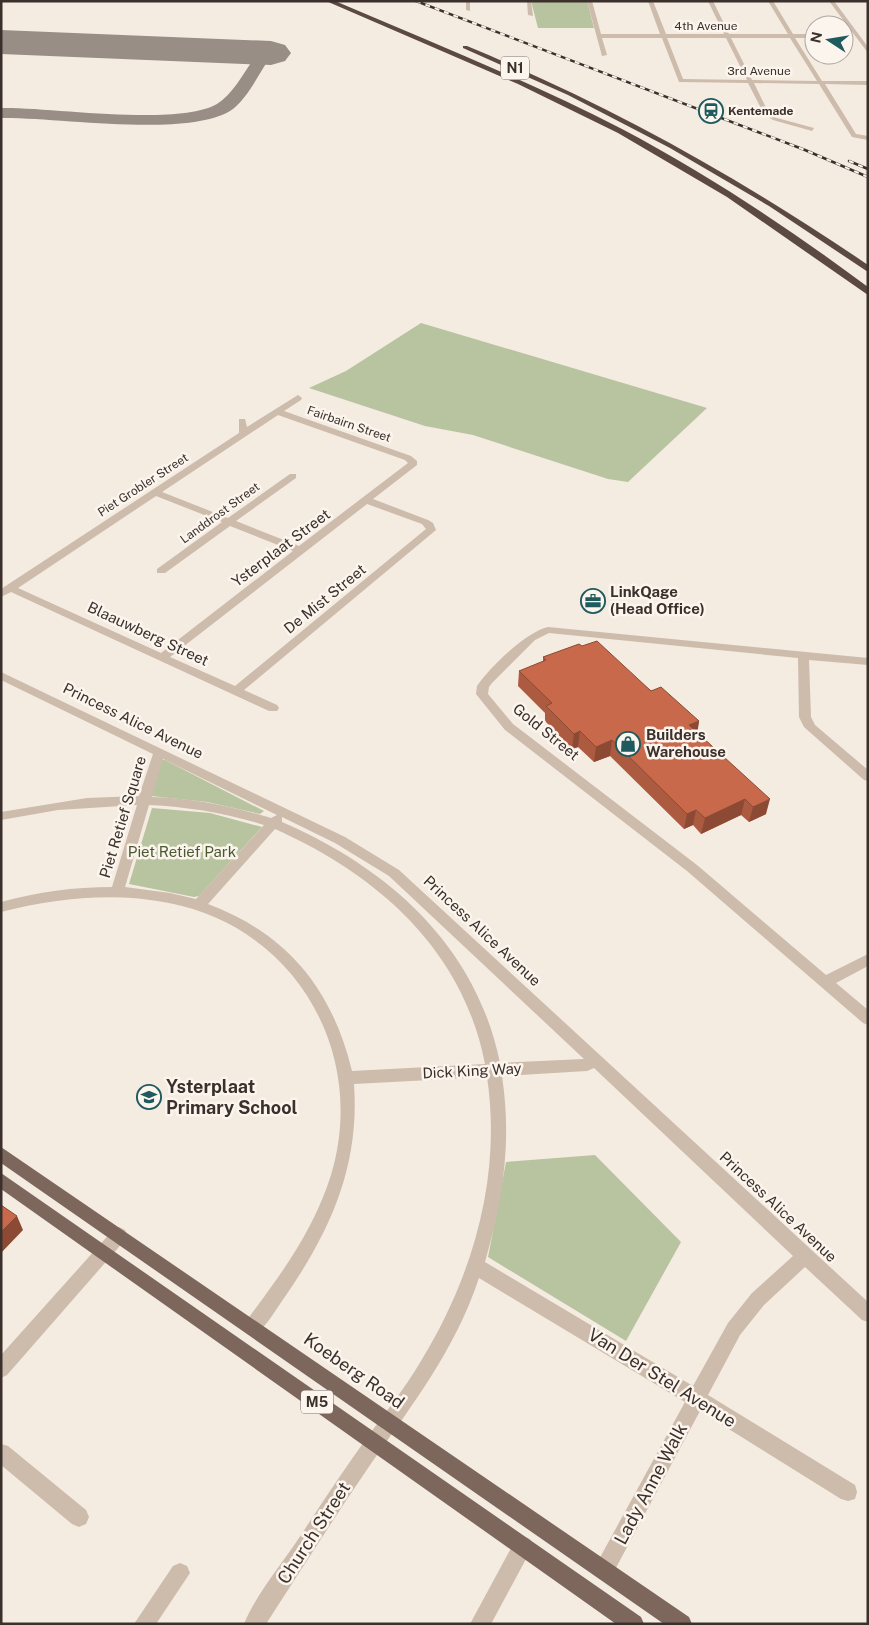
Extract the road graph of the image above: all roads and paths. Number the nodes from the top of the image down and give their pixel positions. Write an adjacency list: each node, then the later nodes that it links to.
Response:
1 (321, 1): 13 (highway)
2 (329, 1): 13 (highway, N1)
3 (468, 1): 10 (street)
4 (528, 1): 11 (street)
5 (589, 1): 14 (street)
6 (650, 1): 15 (street)
7 (710, 1): 16 (street)
8 (770, 1): 17 (street)
9 (831, 1): 12 (street)
10 (468, 10)
11 (531, 15)
12 (840, 15)
13 (384, 24): 32 (highway, N1)
14 (598, 36): 15 (street, 4th Avenue); 23 (street)
15 (663, 36): 16 (street, 4th Avenue); 24 (street, 3rd Avenue)
16 (728, 36): 17 (street, 4th Avenue); 24 (street)
17 (792, 36): 18 (street, 4th Avenue); 25 (street)
18 (804, 36)
19 (854, 36): 20 (street); 22 (street)
20 (868, 36)
21 (457, 44): 31 (highway, N1)
22 (868, 51)
23 (604, 55)
24 (751, 82): 25 (street, 3rd Avenue); 27 (street)
25 (821, 83): 26 (street, 3rd Avenue); 28 (street)
26 (868, 83)
27 (812, 129)
28 (852, 138): 29 (street); 30 (street)
29 (868, 138)
30 (868, 145)
31 (868, 269)
32 (868, 292)
33 (298, 398): 34 (street, Piet Grobler Street)
34 (277, 412): 36 (street, Piet Grobler Street); 37 (street, Fairbairn Street)
35 (242, 421): 36 (street)
36 (244, 434): 39 (street, Piet Grobler Street)
37 (413, 460): 40 (street, Ysterplaat Street)
38 (293, 476): 41 (street, Landdrost Street)
39 (155, 492): 41 (street); 44 (street, Piet Grobler Street)
40 (368, 501): 42 (street, Ysterplaat Street); 49 (street, De Mist Street)
41 (229, 522): 42 (street); 43 (street, Landdrost Street)
42 (302, 551): 46 (street, Ysterplaat Street)
43 (161, 571)
44 (6, 591): 46 (street, Blaauwberg Street)
45 (803, 655): 47 (street, Gold Street); 52 (street); 62 (street, Gold Street)
46 (162, 657): 49 (street, Blaauwberg Street)
47 (868, 662)
48 (4, 680): 51 (street, Princess Alice Avenue)
49 (236, 691): 50 (street, Blaauwberg Street)
50 (273, 708)
51 (159, 752): 53 (street, Piet Retief Square); 55 (street, Princess Alice Avenue)
52 (868, 777)
53 (143, 801): 54 (street); 55 (street); 56 (street, Piet Retief Square)
54 (1, 816)
55 (279, 818): 57 (street); 59 (street, Princess Alice Avenue); 60 (street, Church Street)
56 (118, 891): 57 (street); 58 (street)
57 (198, 906): 66 (street)
58 (1, 907)
59 (450, 923): 60 (street); 64 (street, Princess Alice Avenue)
60 (430, 936): 65 (street, Church Street)
61 (868, 959): 62 (street)
62 (825, 982): 63 (street, Gold Street)
63 (868, 1019)
64 (595, 1059): 65 (street, Dick King Way); 71 (street, Princess Alice Avenue)
65 (493, 1070): 66 (street, Dick King Way); 72 (street, Church Street)
66 (348, 1078): 74 (street)
67 (1, 1154): 69 (main road, Koeberg Road / M5)
68 (1, 1180): 70 (main road, M5)
69 (119, 1235): 70 (street); 74 (main road, Koeberg Road / M5)
70 (105, 1252): 75 (street); 78 (main road, M5)
71 (806, 1256): 73 (street, Princess Alice Avenue); 76 (street, Lady Anne Walk)
72 (475, 1266): 76 (street, Van Der Stel Avenue); 77 (street, Church Street)
73 (868, 1314)
74 (252, 1327): 77 (main road, Koeberg Road / M5)
75 (1, 1369)
76 (697, 1399): 80 (street, Van Der Stel Avenue); 83 (street, Lady Anne Walk)
77 (390, 1422): 78 (street, Church Street); 83 (main road, Koeberg Road / M5)
78 (375, 1442): 82 (main road, M5); 86 (street, Church Street)
79 (1, 1453): 81 (street)
80 (848, 1492)
81 (79, 1517)
82 (523, 1546): 87 (street); 88 (main road, M5)
83 (604, 1570): 89 (main road, Koeberg Road / M5)
84 (180, 1573): 85 (street)
85 (144, 1624)
86 (254, 1624)
87 (480, 1624)
88 (634, 1624)
89 (682, 1624)

